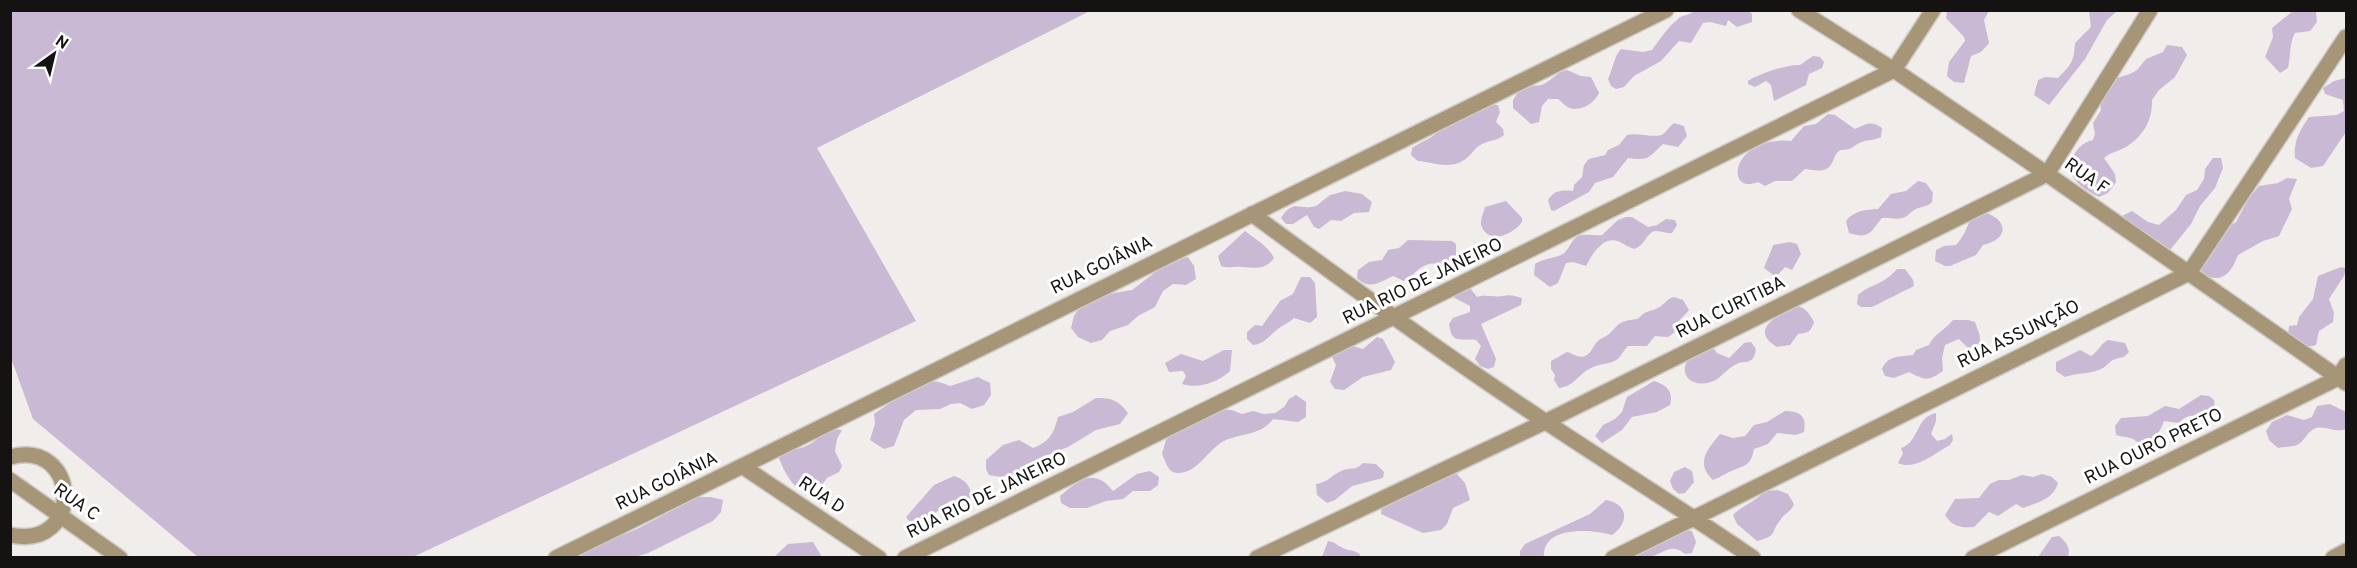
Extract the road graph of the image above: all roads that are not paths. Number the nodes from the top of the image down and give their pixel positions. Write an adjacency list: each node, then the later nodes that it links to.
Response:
1 (1666, 10): 8 (street, RUA GOIÂNIA)
2 (1799, 10): 6 (street, RUA F)
3 (1933, 10): 6 (street)
4 (2151, 10): 7 (street)
5 (2346, 37): 9 (street, RUA ASSUNÇÃO)
6 (1894, 70): 7 (street, RUA F); 10 (street, RUA RIO DE JANEIRO)
7 (2047, 174): 9 (street, RUA F); 12 (street, RUA CURITIBA)
8 (1252, 214): 10 (street); 14 (street, RUA GOIÂNIA)
9 (2189, 273): 11 (street, RUA F); 17 (street, RUA ASSUNÇÃO)
10 (1393, 318): 12 (street); 23 (street, RUA RIO DE JANEIRO)
11 (2344, 375): 27 (street, RUA OURO PRETO)
12 (1545, 422): 17 (street); 24 (street, RUA CURITIBA)
13 (10, 457): 16 (street)
14 (742, 466): 21 (street, RUA GOIÂNIA); 22 (street, RUA D)
15 (10, 480): 16 (street, RUA C)
16 (60, 517): 18 (street); 20 (street, RUA C)
17 (1695, 518): 25 (street, RUA ASSUNÇÃO); 26 (street)
18 (10, 535)
19 (2346, 551): 28 (street)
20 (120, 558)
21 (556, 558)
22 (879, 558)
23 (905, 558)
24 (1257, 558)
25 (1612, 558)
26 (1753, 558)
27 (1973, 558)
28 (2333, 558)

